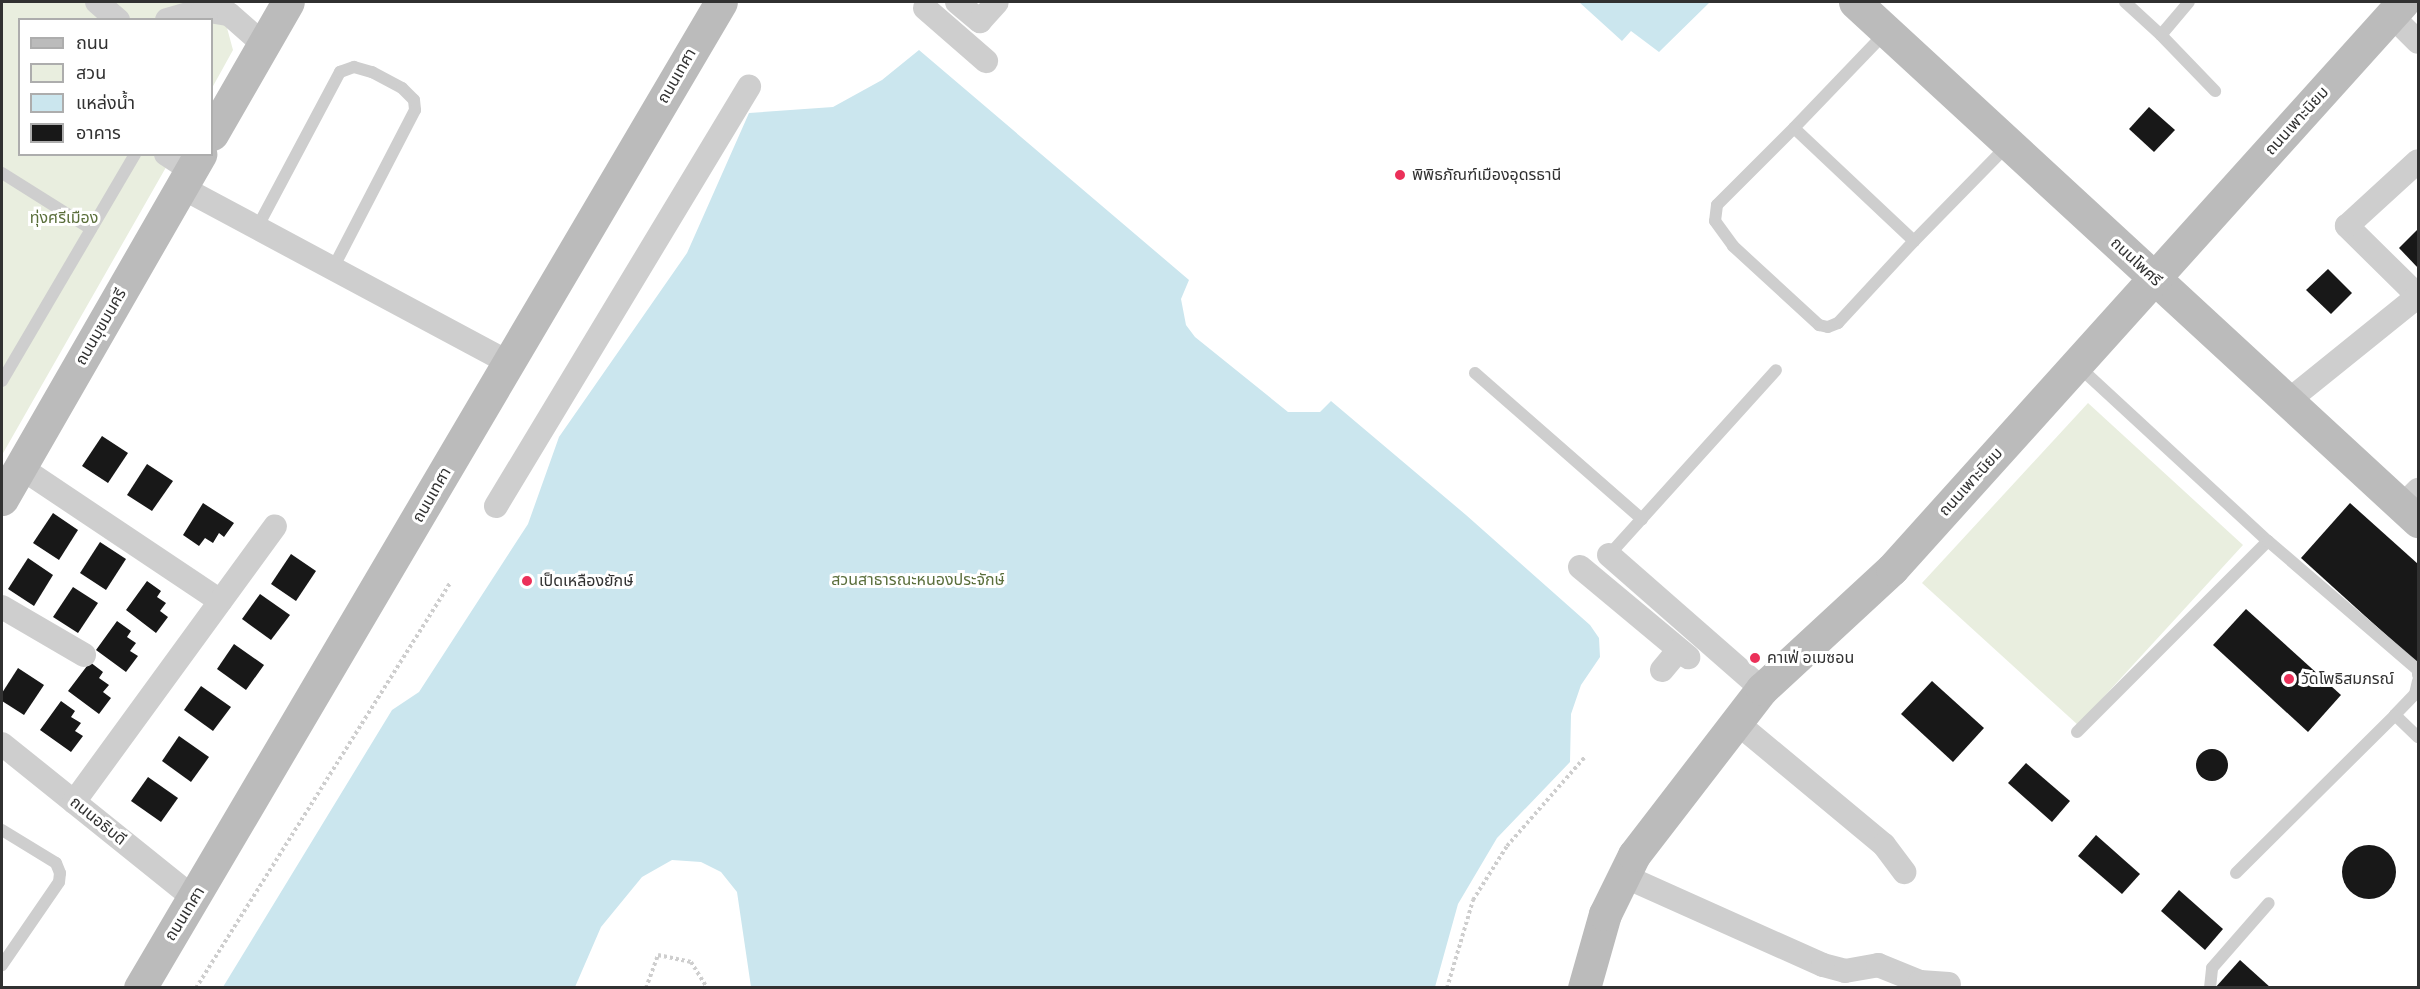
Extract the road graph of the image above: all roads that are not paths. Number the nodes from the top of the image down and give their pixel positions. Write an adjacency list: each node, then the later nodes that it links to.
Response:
1 (97, 2): 12 (street)
2 (288, 2): 17 (street)
3 (721, 2): 34 (street, ถนนเทศา)
4 (957, 2): 5 (street)
5 (997, 2)
6 (1855, 2): 14 (street, ถนนโพศรี)
7 (2125, 2): 15 (lane)
8 (2189, 2): 15 (lane)
9 (232, 8): 13 (street); 17 (street)
10 (925, 8): 18 (street)
11 (2397, 8): 16 (street); 32 (street, ถนนเพาะนิยม)
12 (116, 18)
13 (174, 18)
14 (1887, 31): 21 (lane); 23 (street, ถนนโพศรี)
15 (2161, 35): 20 (lane)
16 (2418, 42)
17 (263, 44): 22 (street)
18 (987, 61)
19 (749, 86): 42 (street)
20 (2214, 91)
21 (1794, 128): 30 (lane); 30 (lane)
22 (213, 132)
23 (2008, 144): 30 (lane); 32 (street, ถนนโพศรี)
24 (134, 156): 29 (lane)
25 (2418, 161): 33 (street)
26 (185, 166): 28 (street); 40 (street, ถนนมุขมนครี)
27 (2, 173): 29 (lane)
28 (257, 228): 31 (street); 31 (lane)
29 (91, 229): 38 (lane)
30 (1914, 241)
31 (333, 268): 34 (street)
32 (2155, 279): 35 (street, ถนนเพาะนิยม); 39 (street, ถนนโพศรี)
33 (2418, 296): 39 (street)
34 (509, 363): 66 (street, ถนนเทศา)
35 (2077, 365): 46 (lane); 55 (street, ถนนเพาะนิยม)
36 (1776, 370): 44 (lane)
37 (1475, 373): 44 (lane)
38 (2, 381)
39 (2288, 401): 43 (street, ถนนโพศรี)
40 (20, 467): 41 (street, ถนนมุขมนครี); 49 (street)
41 (2, 499)
42 (496, 506)
43 (2413, 506)
44 (1642, 519): 47 (lane)
45 (275, 526): 49 (street)
46 (2268, 541): 53 (lane); 58 (lane)
47 (1609, 555): 55 (street)
48 (1580, 567): 52 (street)
49 (220, 601): 61 (street)
50 (2, 607): 51 (street)
51 (84, 655)
52 (1662, 670)
53 (2418, 675)
54 (2418, 681): 56 (lane)
55 (1762, 689): 57 (street, ถนนเพาะนิยม)
56 (2395, 715): 59 (lane); 64 (lane)
57 (1736, 722): 63 (street); 65 (street, ถนนเพาะนิยม)
58 (2077, 732)
59 (2418, 737)
60 (2, 744): 61 (street, ถนนอธิบดี)
61 (74, 802): 66 (street, ถนนอธิบดี)
62 (2, 830): 68 (lane)
63 (1904, 872)
64 (2236, 873)
65 (1623, 876): 69 (street); 71 (street, ถนนเพาะนิยม)
66 (195, 899): 70 (street, ถนนเทศา)
67 (2269, 903): 72 (lane)
68 (2, 965)
69 (1949, 984)
70 (140, 987)
71 (1584, 987)
72 (2211, 987)

